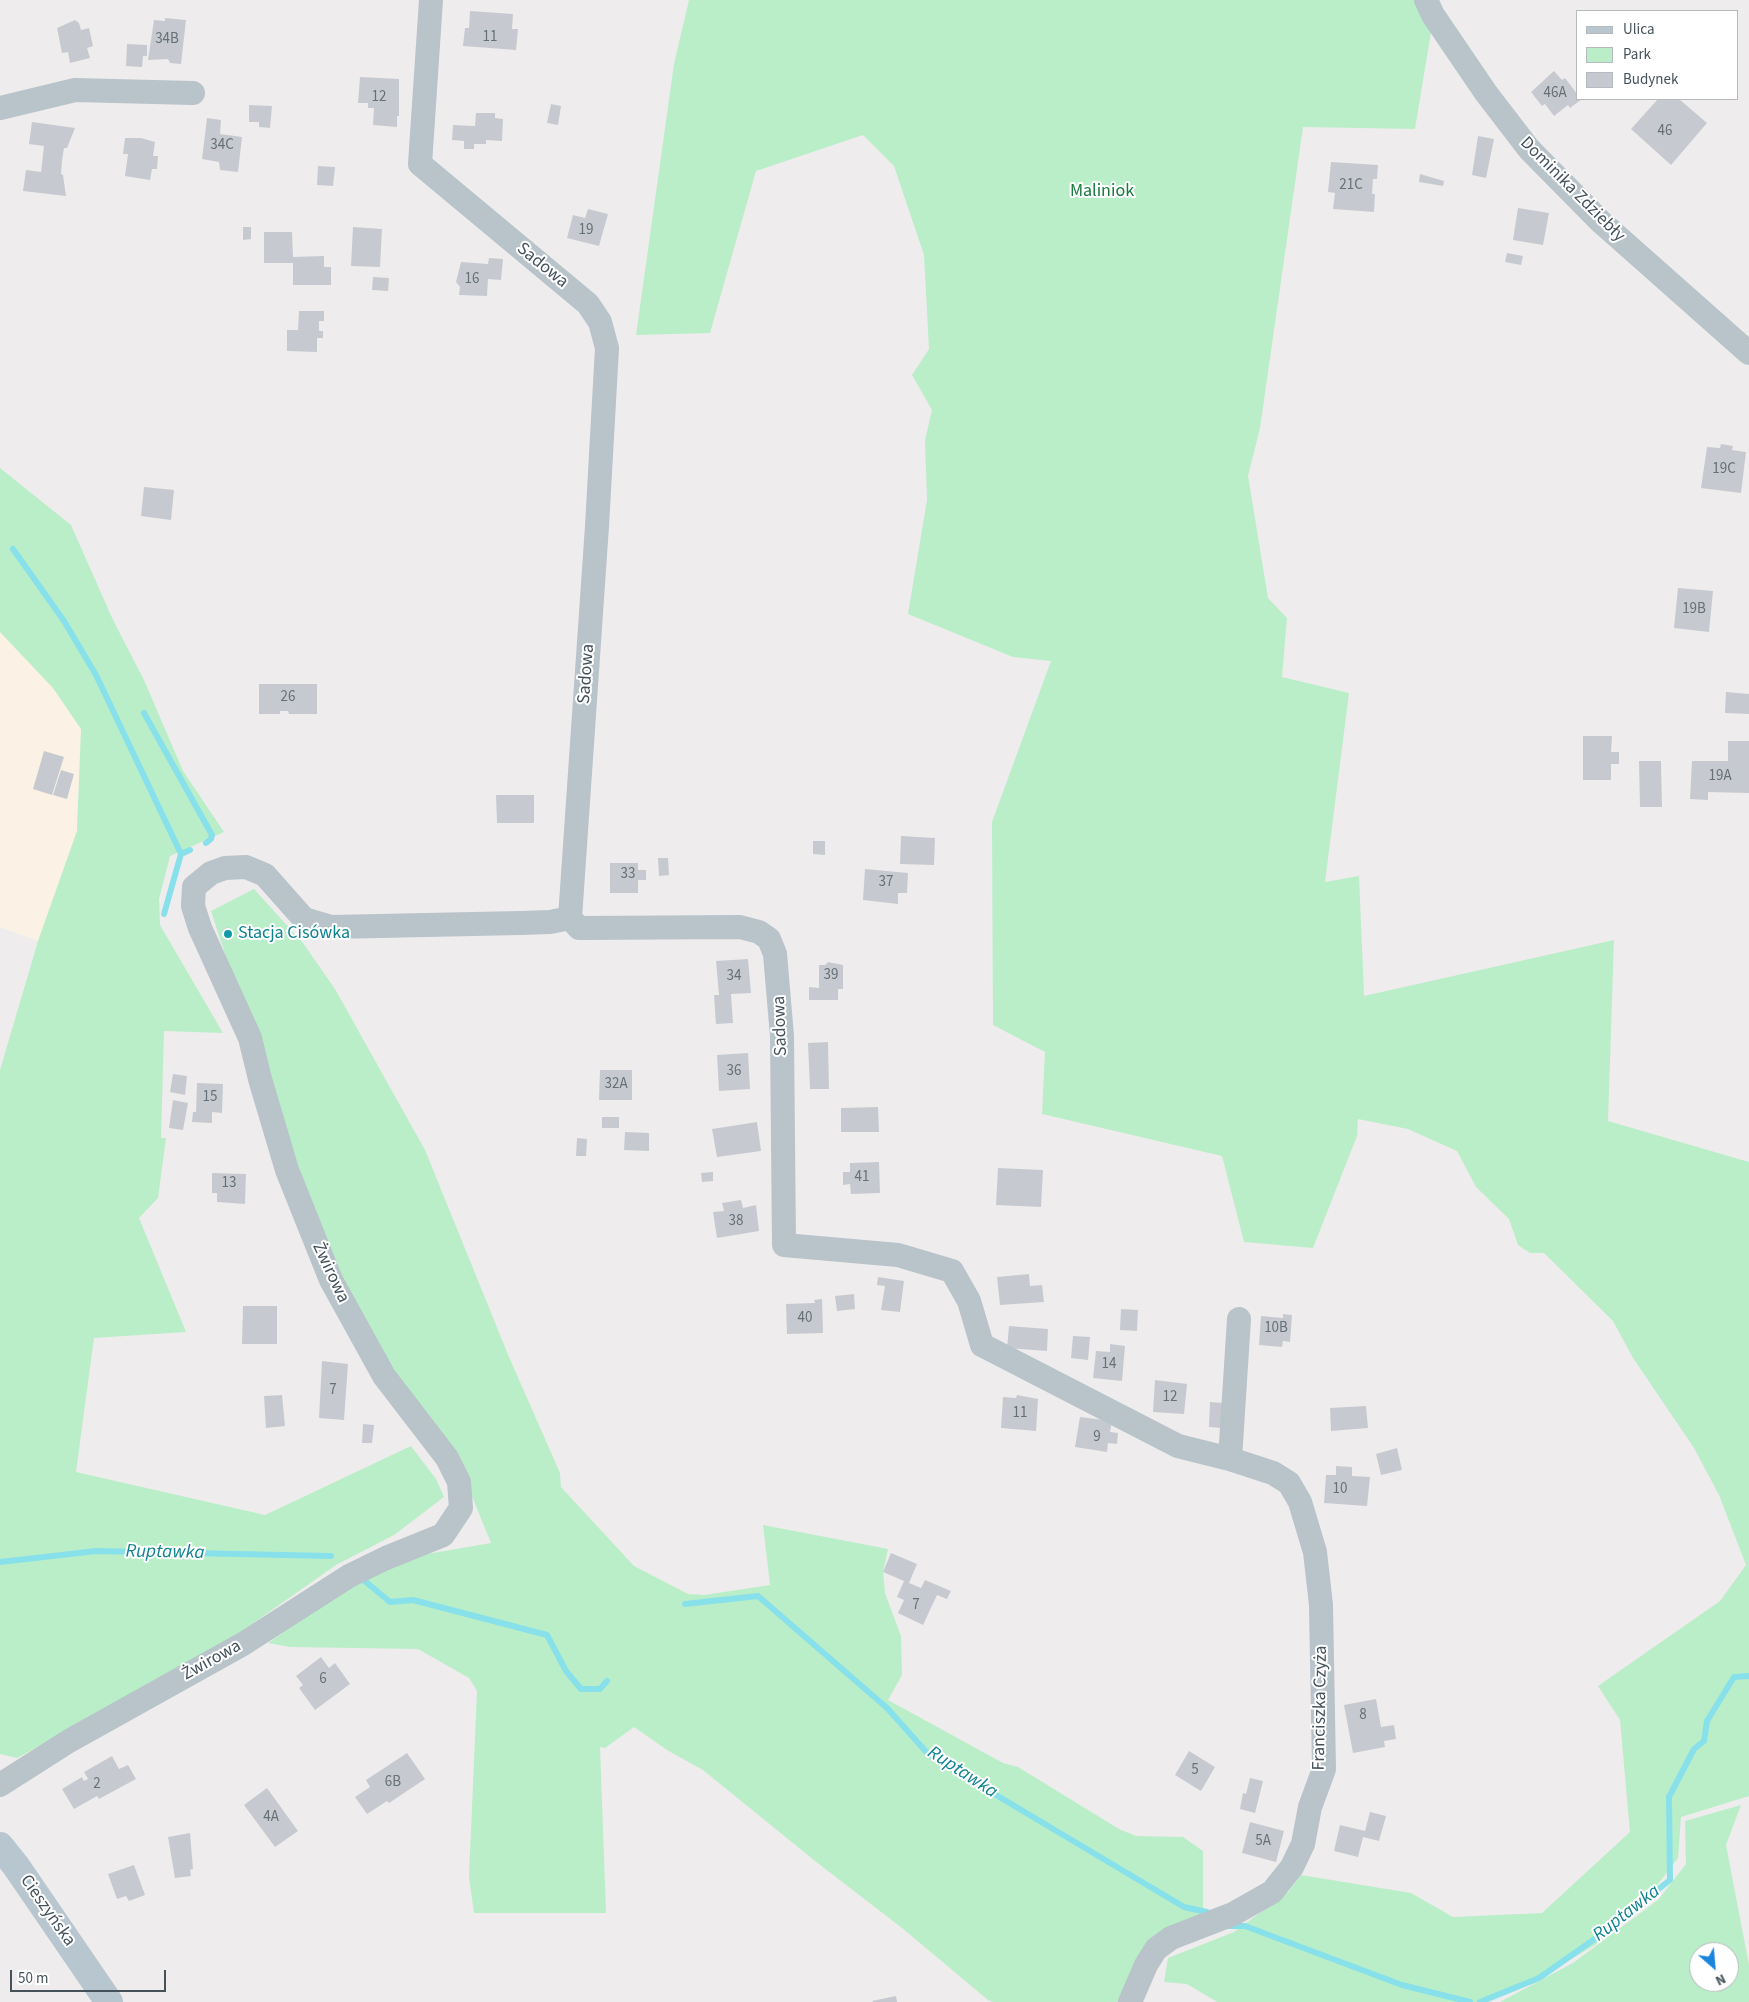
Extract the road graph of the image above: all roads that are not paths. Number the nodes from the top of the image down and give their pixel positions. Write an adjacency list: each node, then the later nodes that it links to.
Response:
1 (431, 0): 6 (street, Sadowa)
2 (1426, 0): 5 (street, Dominika Zdziebły)
3 (194, 94): 4 (street)
4 (0, 108)
5 (1749, 353)
6 (570, 918): 7 (street, Sadowa); 10 (street, Żwirowa)
7 (784, 1245): 9 (street, Franciszka Czyża)
8 (1240, 1319): 9 (street)
9 (1230, 1459): 13 (street, Franciszka Czyża)
10 (0, 1785)
11 (0, 1846): 12 (main road, Cieszyńska)
12 (109, 2002)
13 (1130, 2002)

